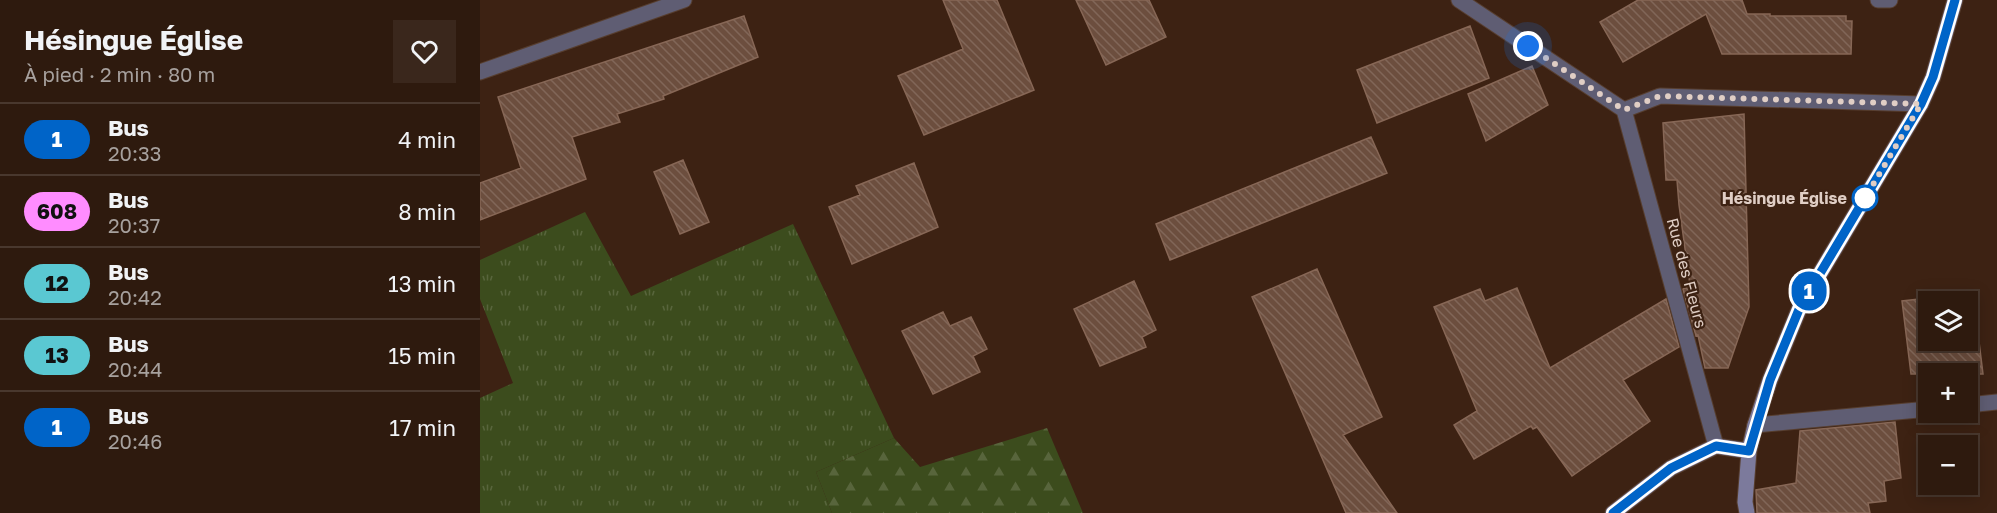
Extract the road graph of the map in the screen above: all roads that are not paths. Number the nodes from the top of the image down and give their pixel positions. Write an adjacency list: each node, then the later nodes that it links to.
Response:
1 (684, 0): 6 (street)
2 (1459, 0): 8 (street)
3 (1878, 0): 4 (street)
4 (1890, 0)
5 (1955, 0): 7 (main road)
6 (480, 72)
7 (1921, 104): 8 (street); 12 (main road)
8 (1624, 110): 13 (street, Rue des Fleurs)
9 (1997, 402): 10 (street)
10 (1978, 404)
11 (1918, 410): 12 (street)
12 (1755, 425): 14 (main road)
13 (1716, 446): 14 (main road); 15 (main road)
14 (1749, 451): 16 (main road)
15 (1613, 513)
16 (1747, 513)

